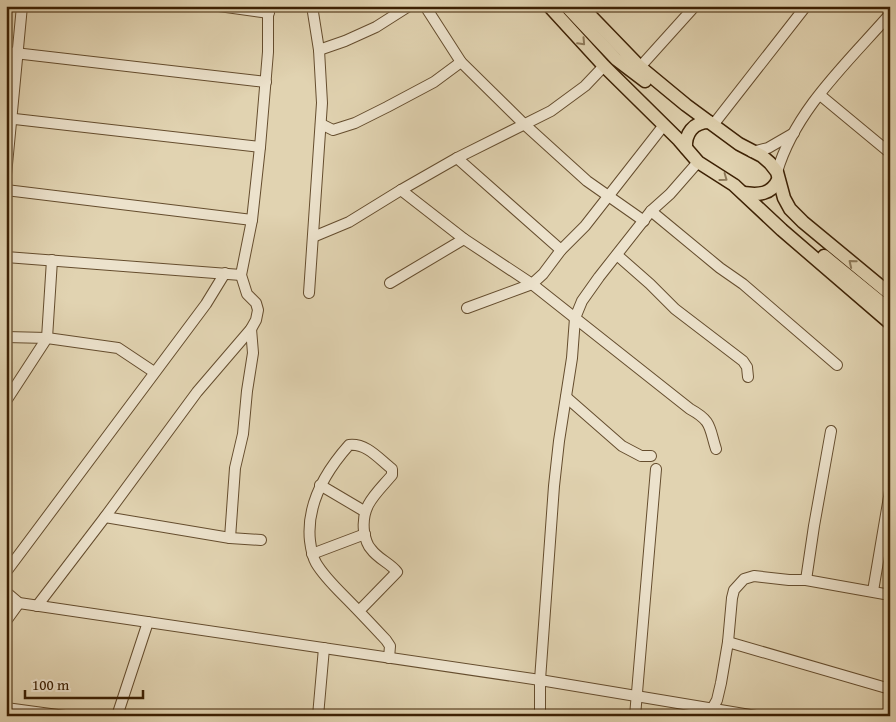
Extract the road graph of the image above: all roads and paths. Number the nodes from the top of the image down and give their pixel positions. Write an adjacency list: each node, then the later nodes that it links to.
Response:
1 (22, 6): 15 (street)
2 (219, 6): 11 (street)
3 (312, 6): 13 (street)
4 (409, 6): 13 (street)
5 (425, 6): 17 (street)
6 (549, 6): 18 (main road, one-way to 18)
7 (566, 6): 16 (main road)
8 (581, 6): 19 (main road)
9 (696, 6): 19 (street)
10 (806, 6): 23 (street)
11 (268, 10): 20 (street)
12 (890, 14): 21 (street)
13 (319, 50): 24 (street)
14 (6, 52): 15 (street)
15 (18, 54): 20 (street); 22 (street)
16 (616, 59): 23 (main road); 28 (main road)
17 (462, 62): 24 (street); 25 (street)
18 (604, 66): 25 (street); 26 (main road)
19 (640, 66): 23 (main road)
20 (266, 82): 29 (street)
21 (820, 95): 27 (street); 31 (street)
22 (9, 119): 29 (street); 34 (street)
23 (707, 120): 28 (main road); 30 (main road)
24 (321, 124): 45 (street)
25 (523, 124): 32 (street); 39 (street)
26 (664, 125): 28 (main road); 39 (street)
27 (794, 133): 30 (street); 35 (street)
28 (683, 144): 33 (main road)
29 (260, 147): 43 (street)
30 (752, 152): 35 (main road)
31 (889, 152)
32 (457, 158): 37 (street); 47 (street)
33 (698, 162): 38 (main road, one-way to 38); 41 (street)
34 (6, 175)
35 (778, 176): 38 (main road); 40 (main road)
36 (6, 190): 43 (street)
37 (401, 190): 45 (street); 46 (street)
38 (743, 193): 42 (main road)
39 (607, 196): 44 (street); 47 (street)
40 (790, 209): 50 (main road); 57 (main road, one-way to 40)
41 (652, 211): 44 (street); 65 (street)
42 (770, 219): 50 (main road); 61 (main road)
43 (252, 220): 53 (street)
44 (644, 221): 48 (street)
45 (313, 237): 56 (street)
46 (464, 239): 54 (street); 55 (street)
47 (561, 250): 55 (street)
48 (617, 255): 60 (street); 67 (street)
49 (6, 256): 51 (street)
50 (825, 256): 59 (main road)
51 (52, 260): 52 (street); 64 (street)
52 (225, 273): 53 (street); 66 (street)
53 (241, 275): 62 (street)
54 (390, 283)
55 (532, 284): 58 (street); 60 (street)
56 (309, 293)
57 (890, 294)
58 (467, 308)
59 (890, 310)
60 (575, 318): 68 (street); 71 (street)
61 (890, 323)
62 (251, 329): 77 (street); 79 (street)
63 (6, 337): 64 (street)
64 (47, 338): 66 (street); 69 (street)
65 (837, 365)
66 (154, 372): 82 (street)
67 (748, 377)
68 (566, 397): 72 (street); 95 (street)
69 (6, 401)
70 (831, 431): 83 (street)
71 (716, 449)
72 (651, 456)
73 (656, 469): 97 (street)
74 (320, 485): 76 (street); 76 (street); 81 (street)
75 (890, 491): 84 (street)
76 (364, 511): 78 (street)
77 (105, 517): 79 (street); 88 (street)
78 (365, 534): 81 (street); 89 (street)
79 (230, 538): 80 (street)
80 (261, 540)
81 (312, 554): 89 (street)
82 (6, 572)
83 (806, 580): 84 (street); 92 (street)
84 (873, 591): 86 (street)
85 (6, 592): 87 (street)
86 (890, 595)
87 (19, 603): 88 (street); 90 (street)
88 (37, 606): 91 (street)
89 (358, 611): 94 (street)
90 (6, 621)
91 (148, 622): 93 (street); 102 (street)
92 (728, 642): 96 (street); 99 (street)
93 (324, 648): 94 (street); 103 (street)
94 (389, 658): 95 (street)
95 (540, 680): 97 (street); 104 (street)
96 (890, 689)
97 (636, 696): 99 (street); 105 (street)
98 (6, 708): 100 (street)
99 (712, 712): 106 (street)
100 (38, 714): 101 (street)
101 (65, 716)
102 (117, 716)
103 (318, 716)
104 (540, 716)
105 (635, 716)
106 (756, 716)

